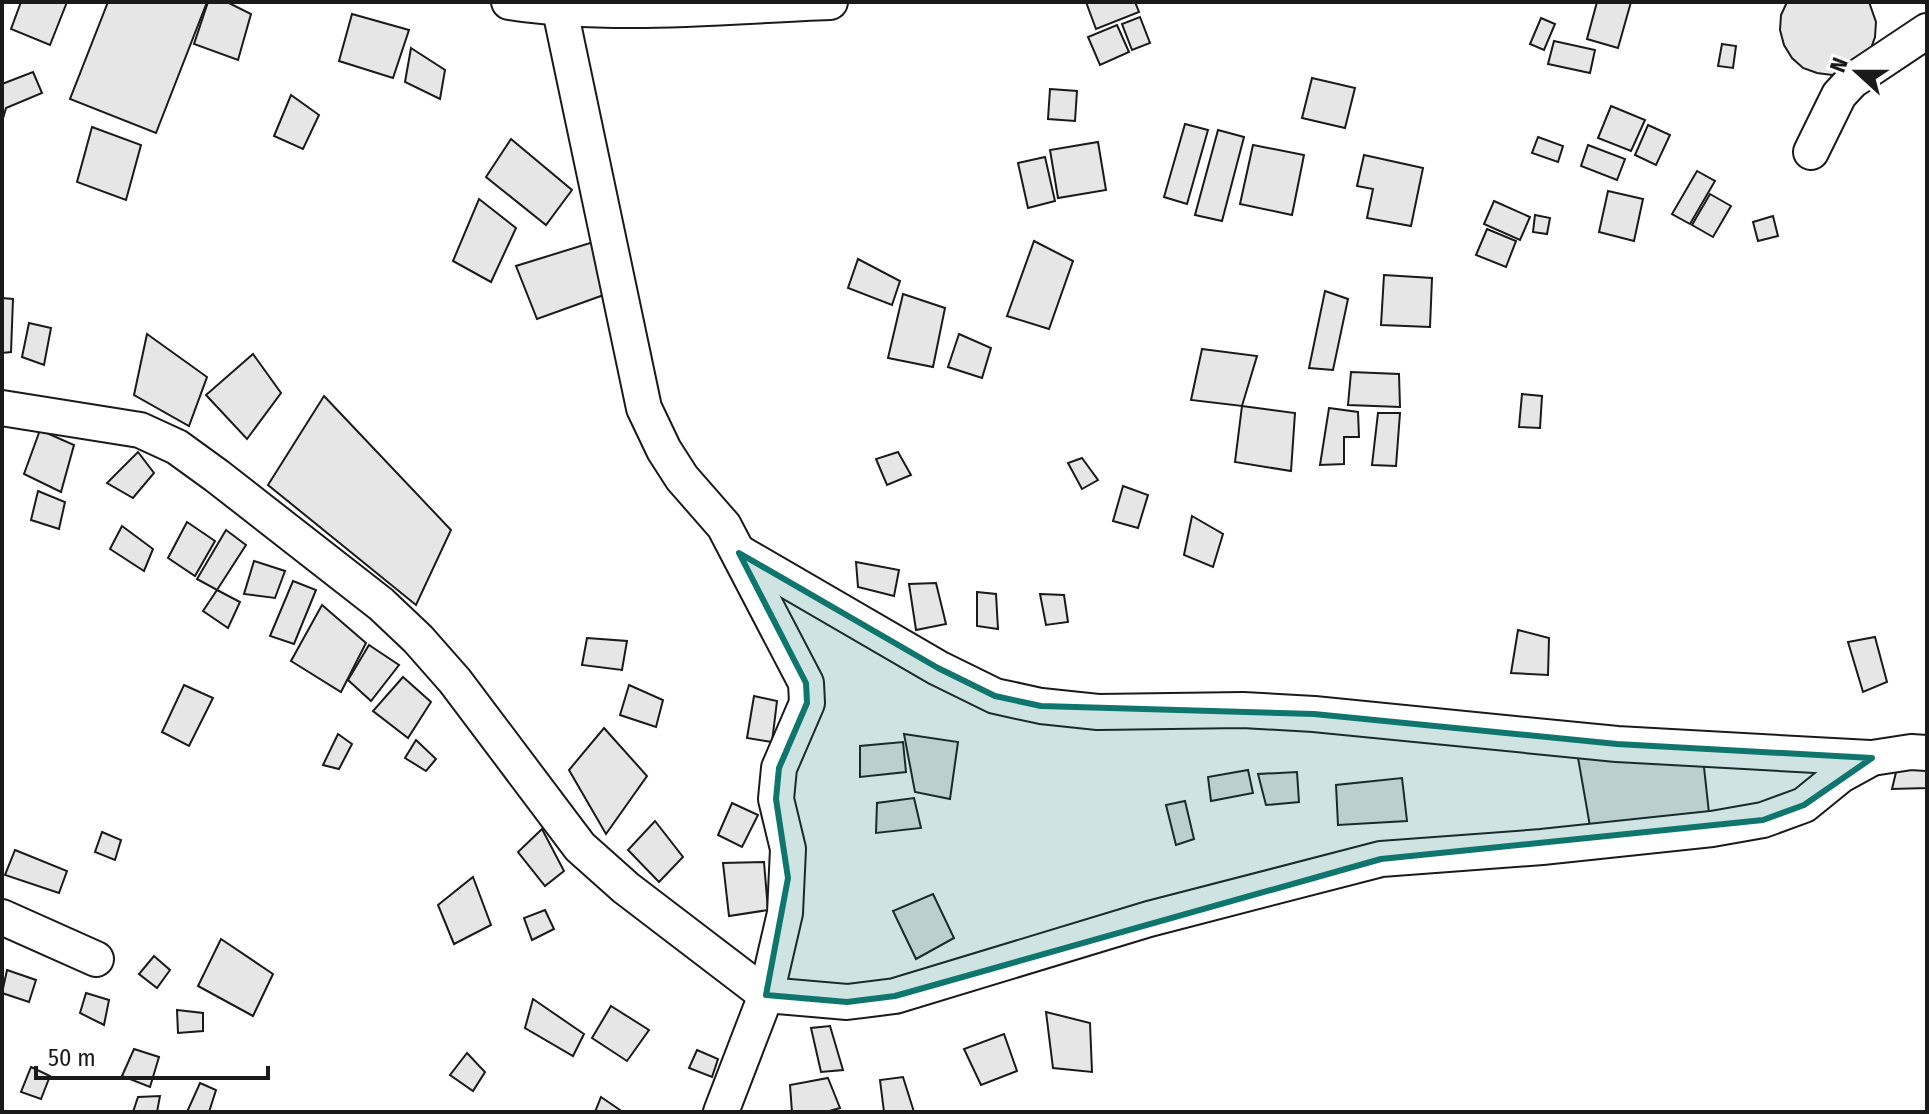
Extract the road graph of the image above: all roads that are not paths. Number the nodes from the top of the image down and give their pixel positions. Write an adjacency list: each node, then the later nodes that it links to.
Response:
1 (509, 2): 4 (street)
2 (830, 2): 3 (street)
3 (606, 6): 4 (street)
4 (560, 10): 8 (street)
5 (1927, 31): 6 (street)
6 (1811, 152)
7 (2, 408): 13 (street)
8 (739, 553): 10 (street); 13 (street)
9 (1927, 753): 10 (street)
10 (1872, 758): 13 (street)
11 (2, 917): 12 (street)
12 (96, 959)
13 (766, 995): 14 (street)
14 (721, 1112)

